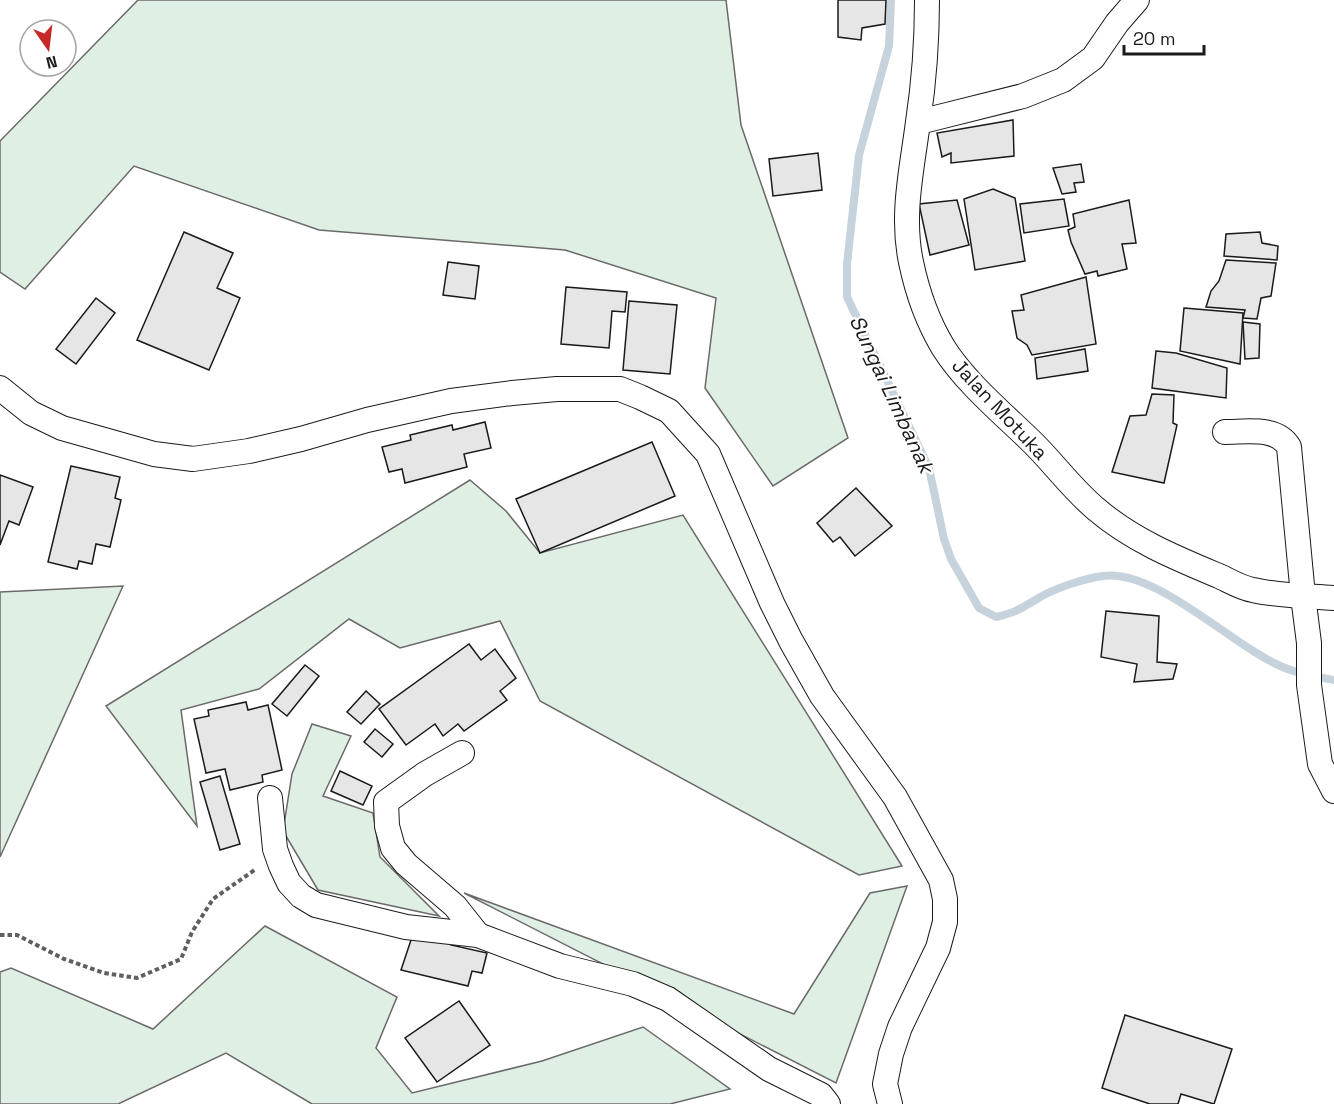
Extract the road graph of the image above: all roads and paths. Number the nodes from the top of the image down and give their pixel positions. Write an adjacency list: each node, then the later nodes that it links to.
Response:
1 (927, 0): 3 (street, Jalan Motuka)
2 (1137, 0): 3 (street)
3 (918, 122): 6 (street, Jalan Motuka)
4 (0, 388): 15 (street)
5 (1225, 432): 6 (street)
6 (1303, 596): 7 (street, Jalan Motuka); 9 (street)
7 (1334, 598)
8 (462, 753): 13 (street)
9 (1334, 791)
10 (270, 798): 11 (street)
11 (281, 866): 12 (path); 13 (street)
12 (0, 935)
13 (478, 935): 14 (street)
14 (828, 1104)
15 (890, 1104)

